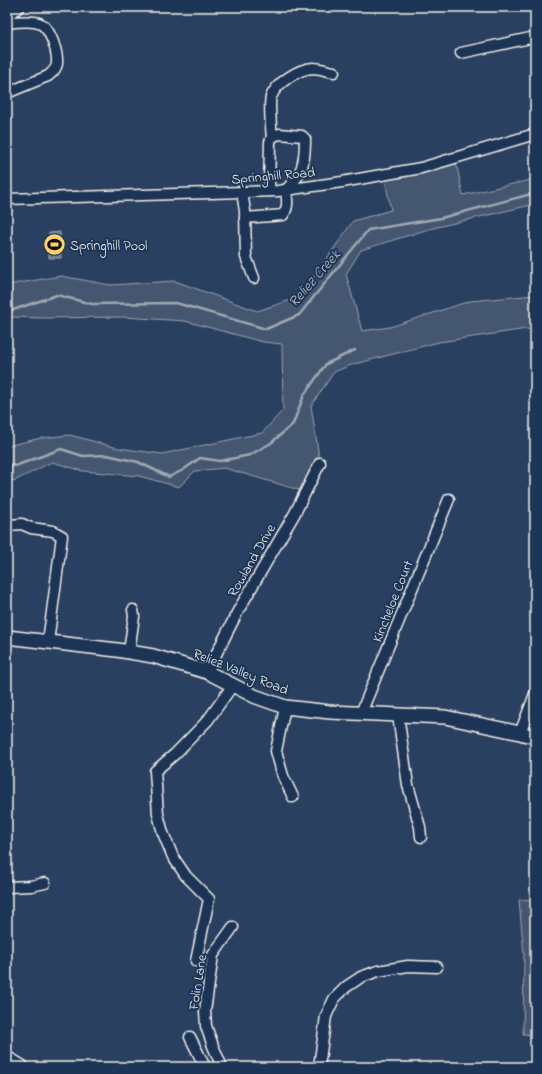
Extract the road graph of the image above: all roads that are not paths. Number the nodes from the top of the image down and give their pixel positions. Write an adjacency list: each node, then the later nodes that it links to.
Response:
1 (19, 7): 2 (street)
2 (7, 16)
3 (7, 23): 7 (street)
4 (535, 37): 5 (street)
5 (460, 53)
6 (334, 72): 9 (street)
7 (7, 93)
8 (535, 134): 10 (street, Springhill Road)
9 (272, 137): 10 (street); 12 (street)
10 (286, 190): 12 (street, Springhill Road); 14 (street)
11 (242, 192): 12 (street, Springhill Road); 13 (street, Springhill Road); 14 (street)
12 (269, 192)
13 (7, 199)
14 (245, 218): 15 (street)
15 (254, 278)
16 (320, 463): 23 (street, Rowland Drive)
17 (448, 499): 27 (street, Kincheloe Court)
18 (7, 524): 21 (street)
19 (133, 610): 22 (street)
20 (7, 637): 21 (main road, Reliez Valley Road)
21 (48, 642): 22 (main road, Reliez Valley Road)
22 (129, 652): 23 (main road, Reliez Valley Road)
23 (207, 672): 24 (main road, Reliez Valley Road)
24 (233, 685): 26 (main road, Reliez Valley Road); 36 (street)
25 (535, 694): 29 (street)
26 (285, 707): 27 (main road, Reliez Valley Road); 31 (street)
27 (361, 713): 28 (main road, Reliez Valley Road)
28 (398, 715): 29 (main road, Reliez Valley Road); 32 (street)
29 (520, 733): 30 (main road, Reliez Valley Road)
30 (535, 737)
31 (293, 797)
32 (421, 837)
33 (45, 883): 34 (street)
34 (7, 887)
35 (233, 927): 42 (street, Folin Lane)
36 (196, 961)
37 (437, 967): 43 (street)
38 (190, 1037): 41 (street)
39 (7, 1059): 40 (main road)
40 (22, 1067)
41 (205, 1067)
42 (222, 1067)
43 (319, 1067)

